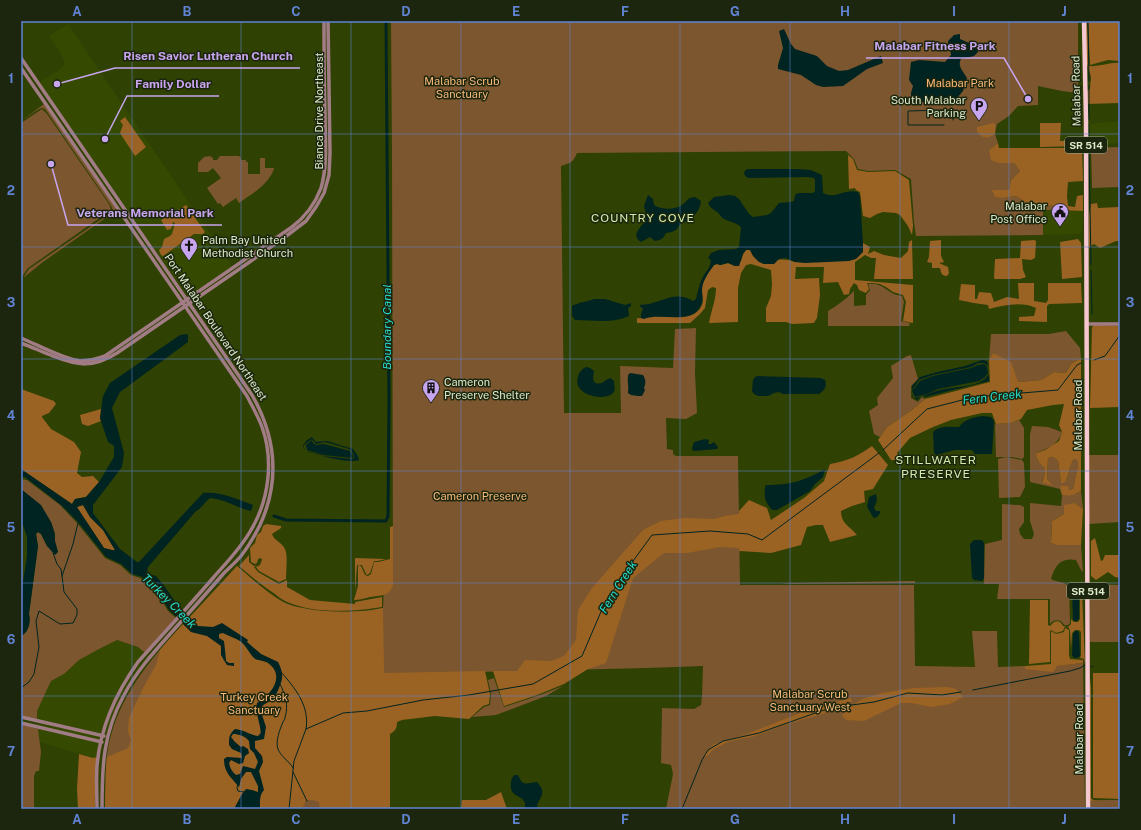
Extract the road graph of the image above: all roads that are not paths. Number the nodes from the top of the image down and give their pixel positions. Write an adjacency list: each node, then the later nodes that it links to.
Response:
1 (324, 21): 14 (street, Bianca Drive Northeast)
2 (328, 21): 14 (street, Bianca Drive Northeast)
3 (1084, 21): 16 (main road, Malabar Road / SR 514)
4 (21, 58): 7 (street, Port Malabar Boulevard Northeast)
5 (21, 68): 6 (street, Port Malabar Boulevard Northeast)
6 (61, 126): 7 (street); 8 (street, Port Malabar Boulevard Northeast)
7 (79, 143): 9 (street, Port Malabar Boulevard Northeast)
8 (75, 147): 9 (street); 10 (street, Port Malabar Boulevard Northeast)
9 (90, 160): 12 (street, Port Malabar Boulevard Northeast)
10 (87, 164): 11 (street, Port Malabar Boulevard Northeast); 12 (street)
11 (96, 177): 13 (street); 15 (street, Port Malabar Boulevard Northeast)
12 (104, 179): 13 (street, Port Malabar Boulevard Northeast)
13 (110, 188): 14 (street, Port Malabar Boulevard Northeast)
14 (189, 301): 15 (street); 23 (street, Port Malabar Boulevard Northeast)
15 (183, 304): 18 (street); 19 (street); 22 (street, Port Malabar Boulevard Northeast)
16 (1087, 324): 17 (street); 28 (main road, Malabar Road / SR 514)
17 (1120, 324)
18 (21, 338)
19 (21, 343)
20 (21, 717): 22 (street)
21 (21, 723): 24 (street)
22 (102, 735): 23 (street); 24 (street, Port Malabar Boulevard Northeast)
23 (107, 736): 25 (street, Port Malabar Boulevard Northeast)
24 (101, 742): 25 (street); 26 (street, Port Malabar Boulevard Northeast)
25 (106, 743): 27 (street, Port Malabar Boulevard Northeast)
26 (97, 809)
27 (102, 809)
28 (1088, 809)

